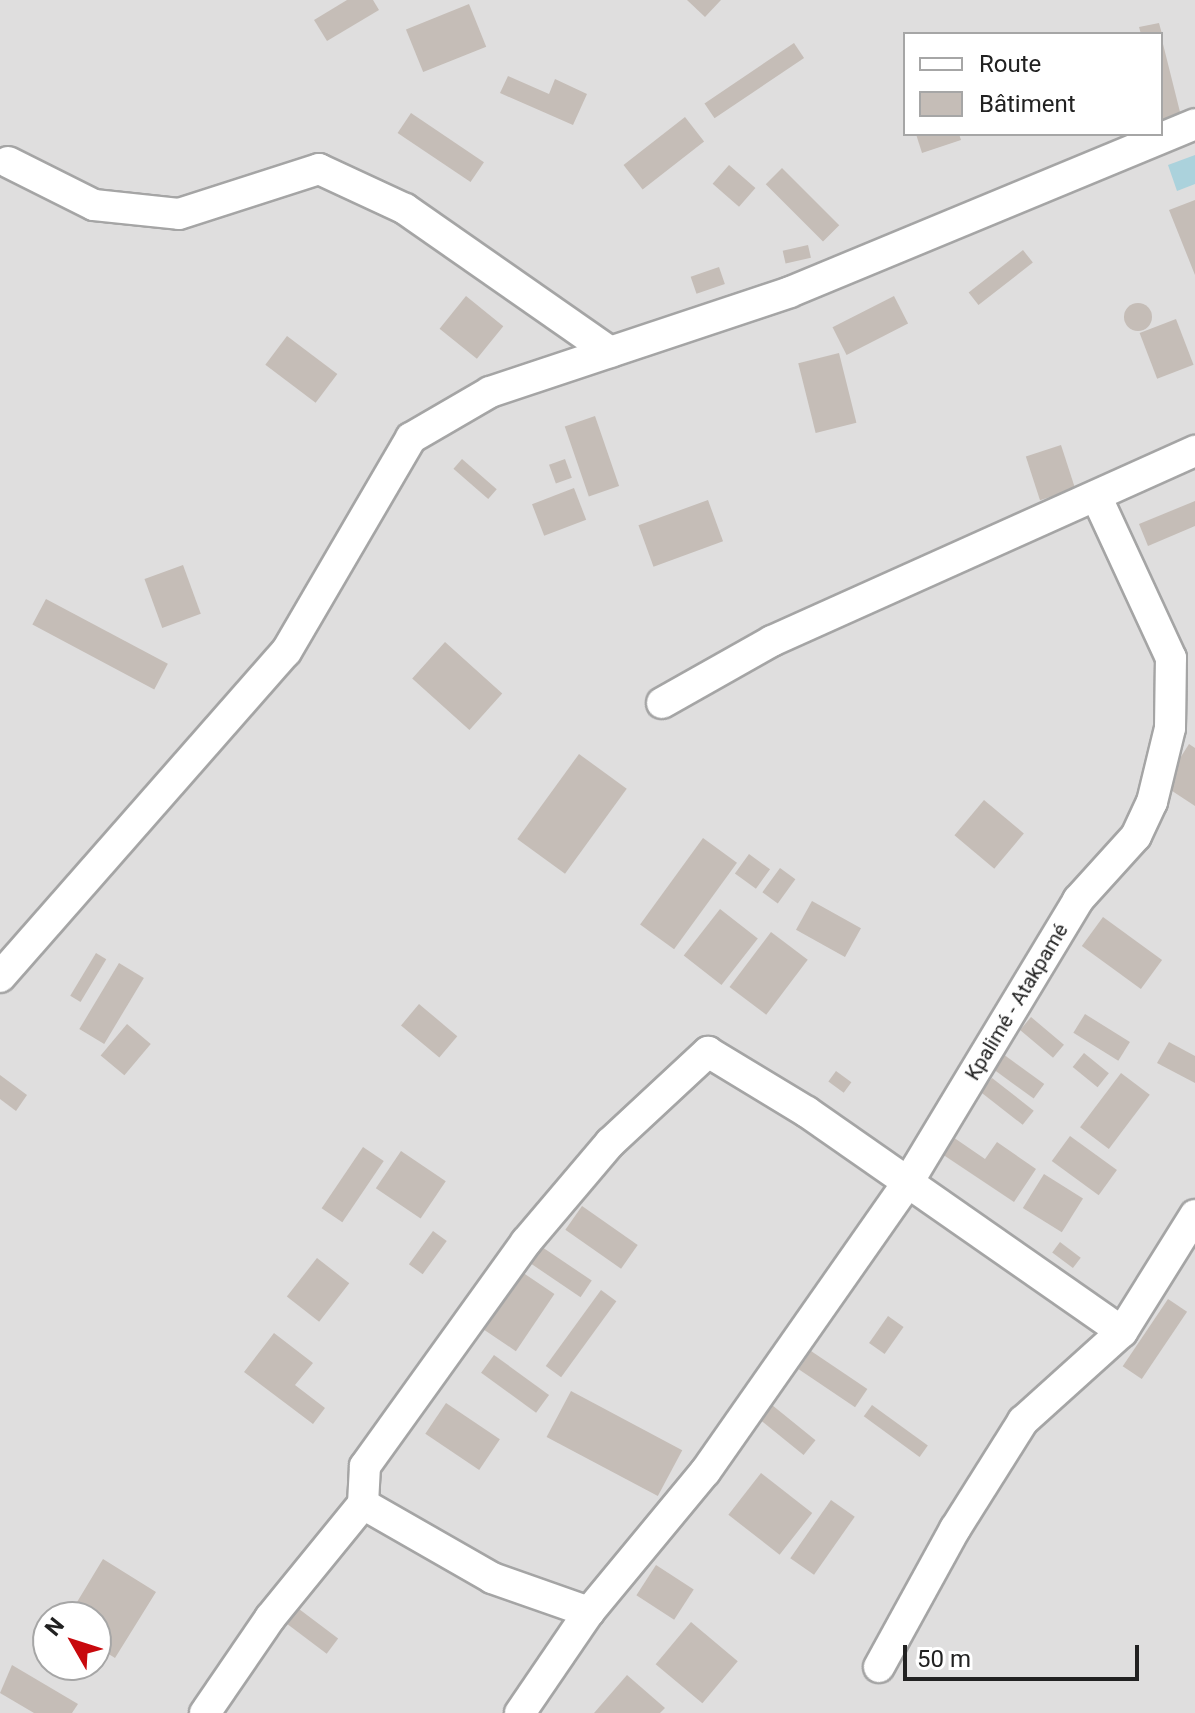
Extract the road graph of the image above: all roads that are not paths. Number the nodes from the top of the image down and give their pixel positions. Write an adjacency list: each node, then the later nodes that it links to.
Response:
1 (1195, 124): 3 (street)
2 (8, 162): 3 (street)
3 (610, 352): 7 (street)
4 (1195, 451): 5 (street)
5 (1097, 498): 6 (street); 8 (street, Kpalimé - Atakpamé)
6 (662, 703)
7 (0, 977)
8 (907, 1184): 10 (street); 11 (street); 12 (street, Kpalimé - Atakpamé)
9 (1195, 1215): 10 (street)
10 (1122, 1332): 13 (street)
11 (363, 1504): 12 (street); 14 (street)
12 (589, 1612): 15 (street, Kpalimé - Atakpamé)
13 (879, 1667)
14 (205, 1713)
15 (520, 1713)

